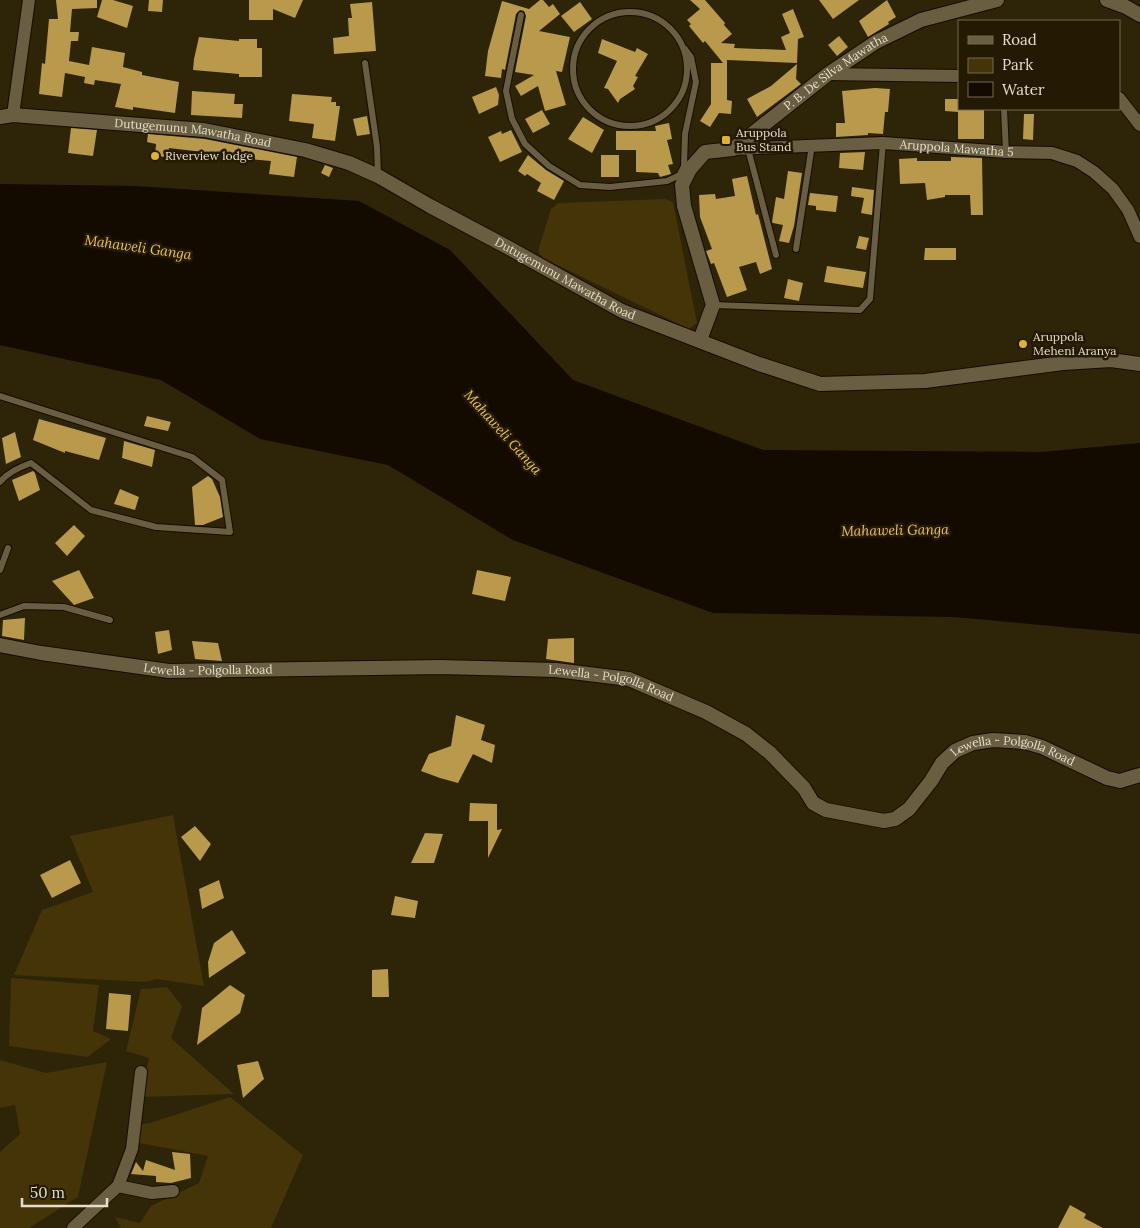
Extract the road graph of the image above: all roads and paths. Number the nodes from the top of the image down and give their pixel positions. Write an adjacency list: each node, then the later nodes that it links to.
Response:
1 (29, 0): 12 (street)
2 (997, 0): 8 (street, P. B. De Silva Mawatha)
3 (1107, 0): 4 (street)
4 (1140, 15)
5 (521, 16): 20 (lane)
6 (683, 46): 6 (lane); 20 (lane)
7 (365, 63): 19 (lane)
8 (828, 74): 9 (street); 16 (street, P. B. De Silva Mawatha)
9 (958, 76)
10 (1120, 99): 13 (street)
11 (1004, 110): 18 (lane)
12 (7, 116): 19 (street, Dutugemunu Mawatha Road)
13 (1140, 125)
14 (883, 143): 15 (street, Aruppola Mawatha 5); 18 (street, Aruppola Mawatha 5); 24 (lane)
15 (812, 145): 17 (street, Aruppola Mawatha 5); 22 (lane)
16 (733, 149): 17 (street, Aruppola Mawatha 5); 20 (street)
17 (748, 149): 23 (lane)
18 (1006, 152): 21 (street, Aruppola Mawatha 5)
19 (378, 176): 25 (street, Dutugemunu Mawatha Road)
20 (681, 180): 24 (street)
21 (1140, 237)
22 (796, 249)
23 (776, 255)
24 (713, 304): 25 (street)
25 (700, 340): 26 (street, Dutugemunu Mawatha Road)
26 (1140, 364)
27 (0, 396): 28 (lane)
28 (0, 482)
29 (8, 548): 30 (lane)
30 (0, 570)
31 (0, 614): 32 (lane)
32 (110, 620)
33 (0, 645): 34 (street, Lewella - Polgolla Road)
34 (1140, 775)
35 (141, 1072): 36 (street)
36 (118, 1186): 37 (street); 38 (street)
37 (173, 1192)
38 (73, 1228)

